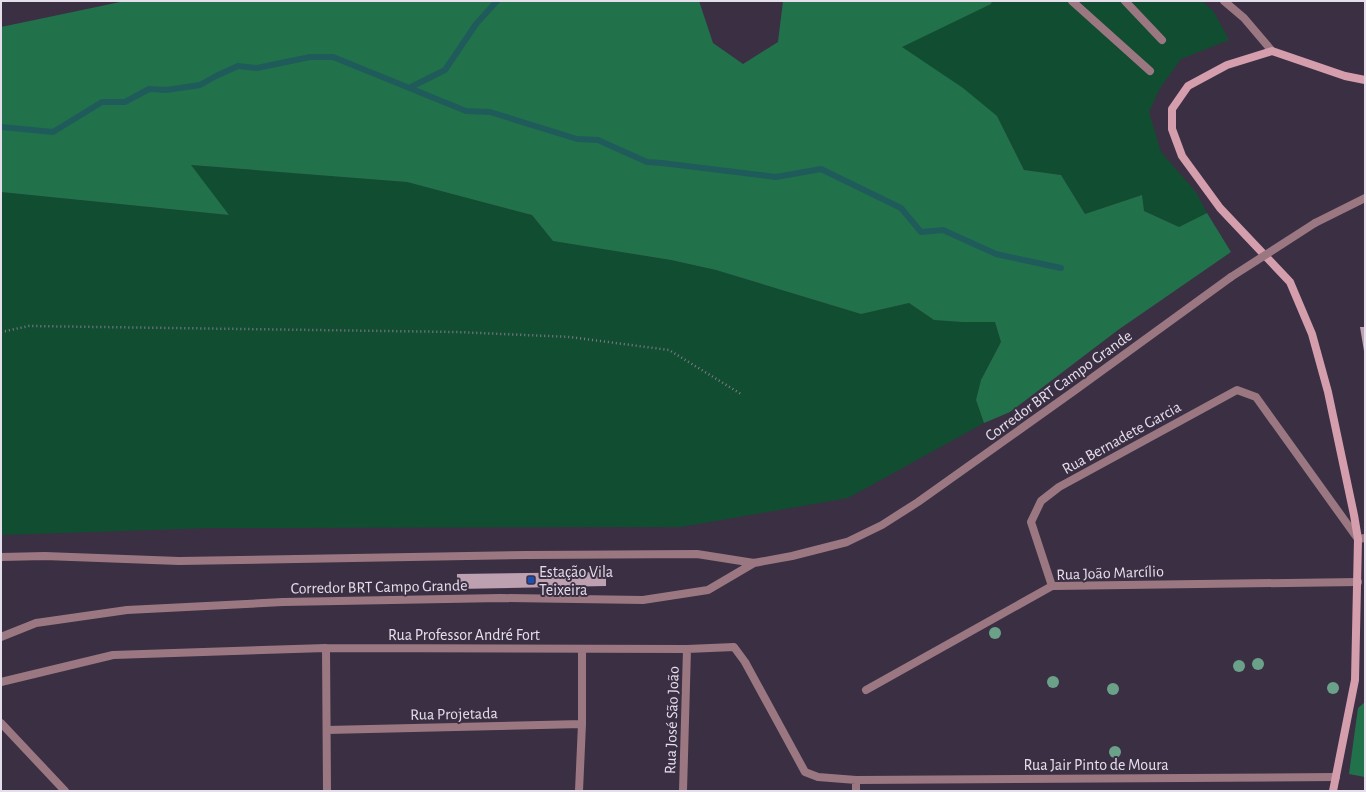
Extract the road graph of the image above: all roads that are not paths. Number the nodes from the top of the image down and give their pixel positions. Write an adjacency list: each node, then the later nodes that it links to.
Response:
1 (1072, 1): 6 (street)
2 (1124, 1): 4 (street)
3 (1224, 1): 5 (street)
4 (1162, 40)
5 (1272, 50): 7 (main road); 9 (main road)
6 (1150, 71)
7 (1365, 80)
8 (1365, 198): 11 (street, Corredor BRT Campo Grande, bridge)
9 (1362, 539): 12 (main road); 13 (street, Rua Bernadete Garcia)
10 (1, 557): 11 (street, Corredor BRT Campo Grande)
11 (754, 563): 14 (street, Corredor BRT Campo Grande)
12 (1358, 582): 13 (street, Rua João Marcílio); 23 (main road)
13 (1052, 586): 19 (street, Rua João Marcílio)
14 (1, 637)
15 (326, 648): 16 (street, Rua Professor André Fort); 18 (street, Rua Professor André Fort); 22 (street)
16 (582, 649): 17 (street, Rua Professor André Fort); 21 (street)
17 (687, 649): 24 (street, Rua Professor André Fort); 28 (street, Rua José São João)
18 (1, 682)
19 (866, 690)
20 (1, 723): 25 (street)
21 (582, 724): 22 (street, Rua Projetada); 27 (street)
22 (327, 730): 26 (street)
23 (1336, 777): 24 (street, Rua Jair Pinto de Moura); 30 (main road)
24 (856, 780): 29 (street)
25 (65, 791)
26 (327, 791)
27 (579, 791)
28 (683, 791)
29 (856, 791)
30 (1333, 791)

